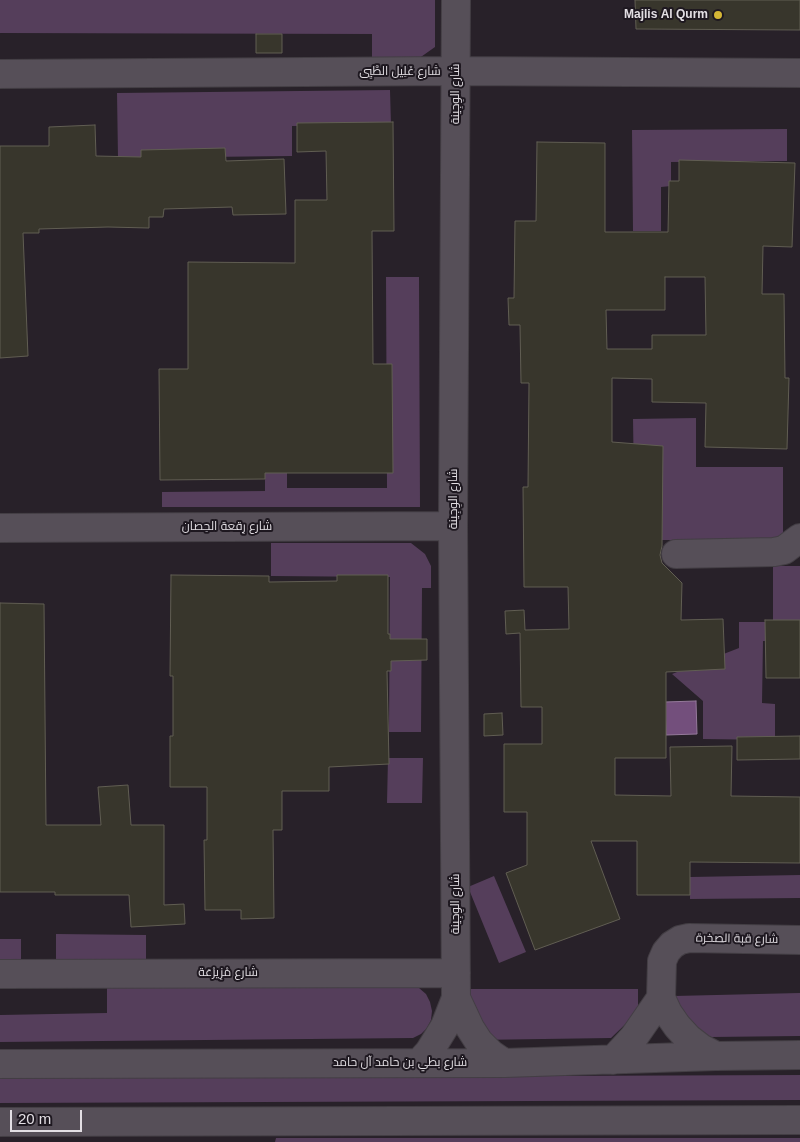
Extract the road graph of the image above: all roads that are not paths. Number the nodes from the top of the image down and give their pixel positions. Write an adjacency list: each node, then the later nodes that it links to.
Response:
1 (456, 0): 2 (street, شارع الوِجِينة)
2 (456, 71): 3 (street, شارع غَلِيل الطَّيِي); 4 (street, شارع غَلِيل الطَّيِي); 5 (street, شارع الوِجِينة)
3 (800, 73)
4 (0, 74)
5 (454, 526): 6 (street, شارع رِقعة الحِصان); 11 (street, شارع الوِجِينة)
6 (0, 528)
7 (800, 538): 8 (street)
8 (676, 554)
9 (800, 940): 12 (street, شارع قبة الصخرة)
10 (0, 974): 11 (street, شارع مْزِيرْعَة)
11 (456, 985): 16 (street, شارع الوِجِينة); 18 (street, شارع الوِجِينة)
12 (661, 998): 14 (street, شارع قبة الصخرة); 15 (street)
13 (800, 1055): 14 (street, شارع بطي بن حامد آل حامد)
14 (716, 1056): 15 (street, شارع بطي بن حامد آل حامد)
15 (613, 1060): 18 (street, شارع بطي بن حامد آل حامد)
16 (419, 1063): 17 (street, شارع بطي بن حامد آل حامد); 18 (street, شارع بطي بن حامد آل حامد)
17 (0, 1064)
18 (504, 1064)
19 (800, 1120): 20 (street)
20 (0, 1122)

